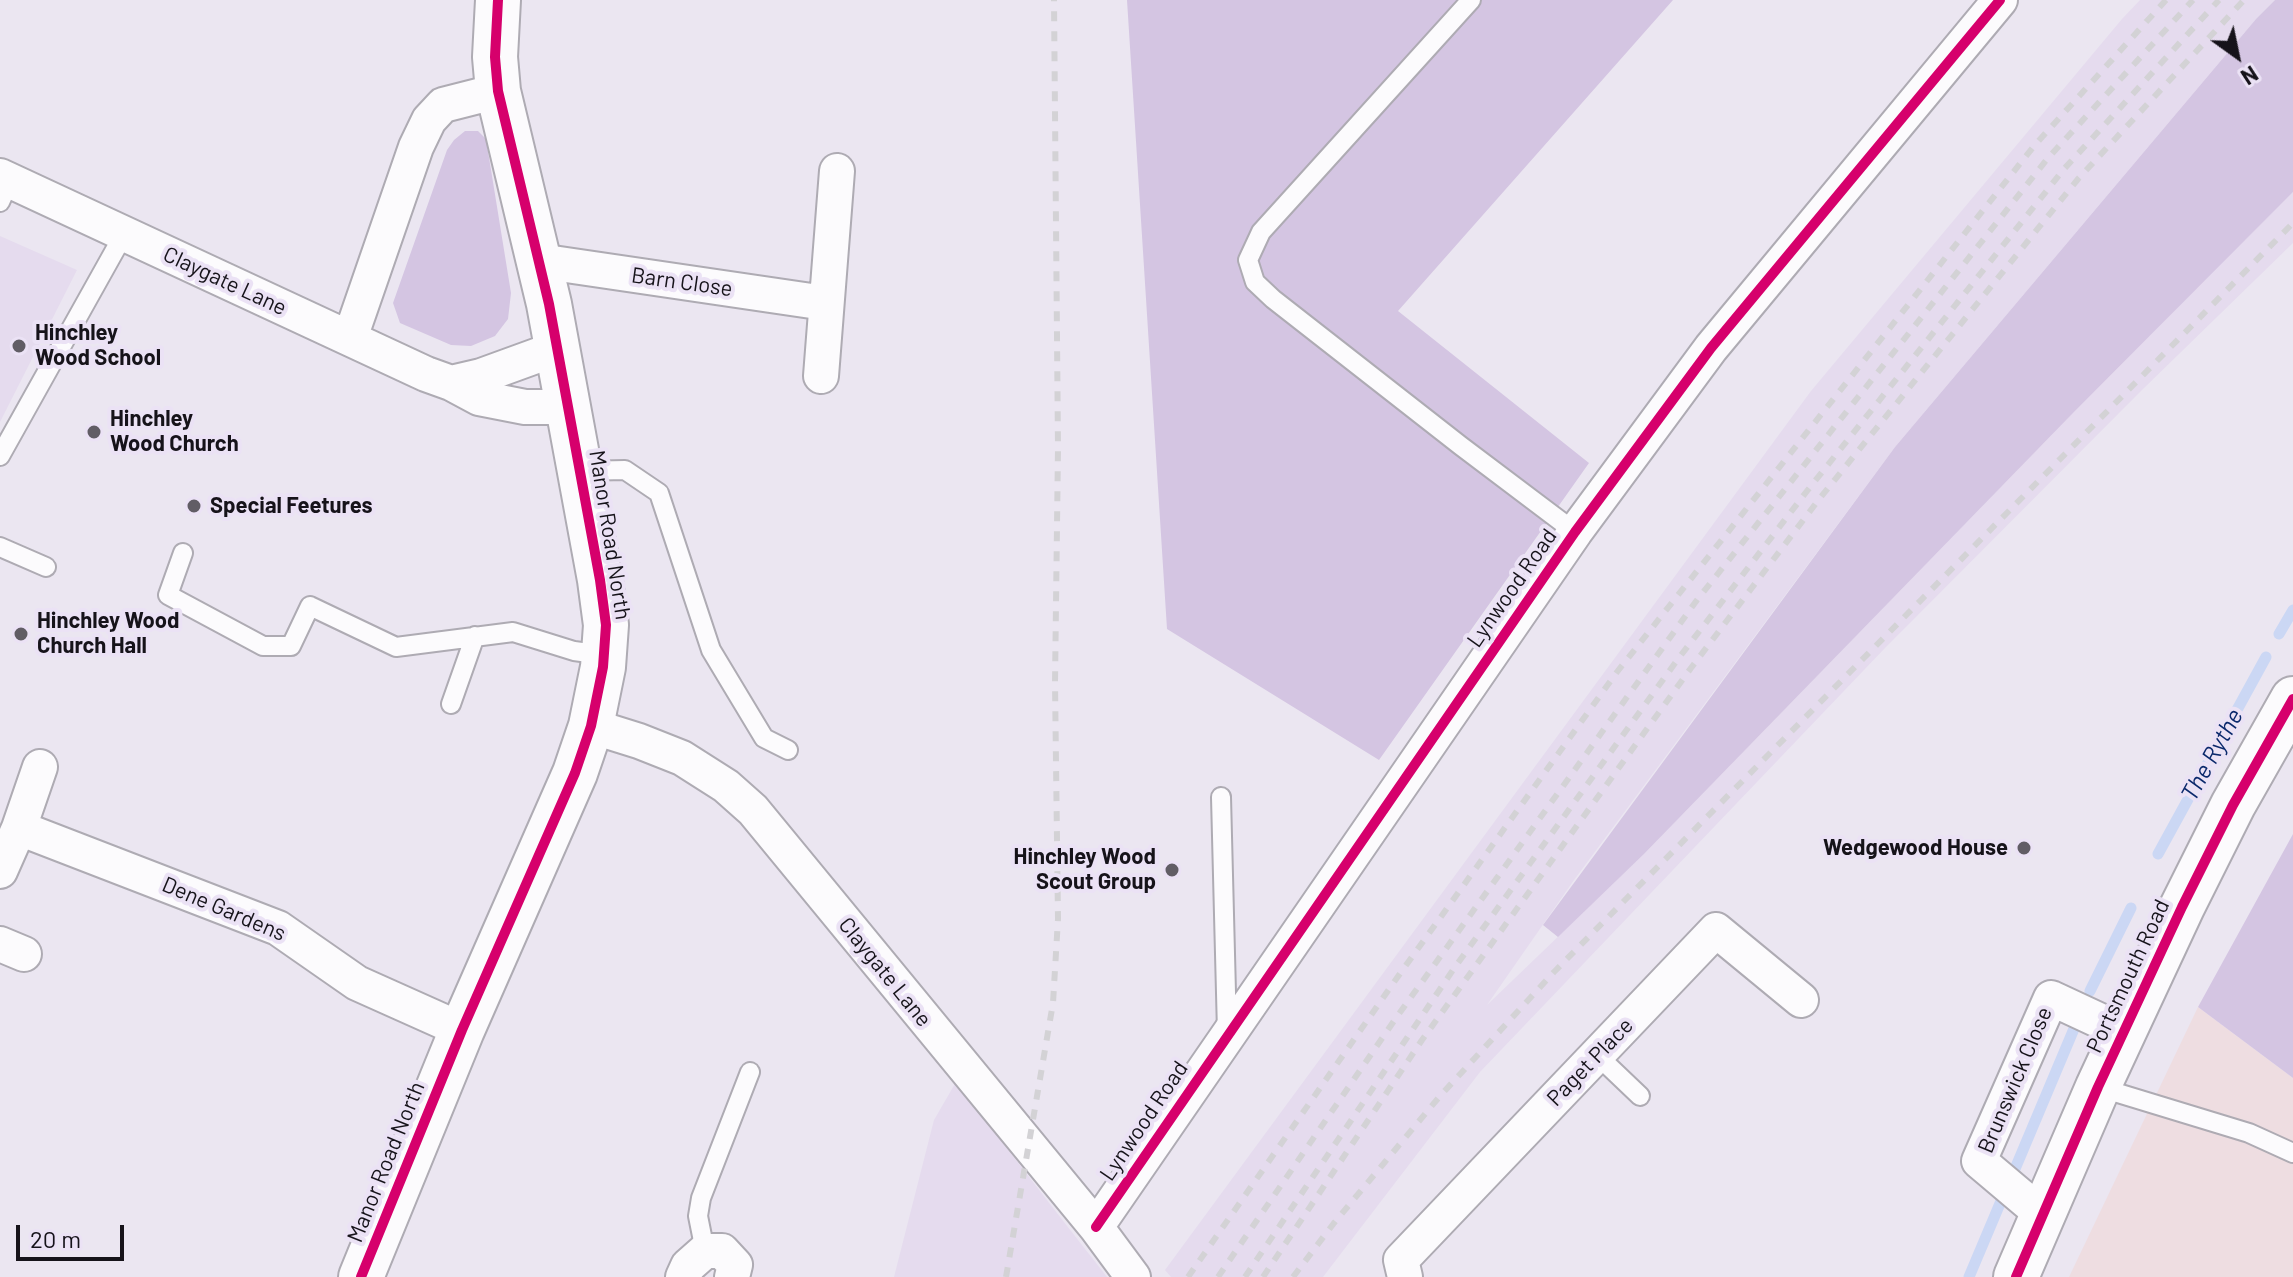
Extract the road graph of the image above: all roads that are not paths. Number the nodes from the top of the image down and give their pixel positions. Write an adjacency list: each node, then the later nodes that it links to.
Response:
1 (498, 0): 4 (street, Manor Road North)
2 (1471, 0): 17 (lane)
3 (2000, 0): 17 (street, Lynwood Road)
4 (498, 91): 8 (street, Manor Road North); 10 (street)
5 (837, 171): 9 (street)
6 (3, 186): 7 (street, Claygate Lane)
7 (124, 234): 10 (street, Claygate Lane); 15 (lane)
8 (539, 261): 9 (street, Barn Close); 11 (street, Manor Road North)
9 (825, 303): 12 (street)
10 (350, 338): 13 (street, Claygate Lane)
11 (558, 348): 13 (street); 14 (street, Manor Road North)
12 (821, 376)
13 (451, 383): 14 (street, Claygate Lane)
14 (568, 407): 16 (street, Manor Road North)
15 (0, 456)
16 (580, 471): 22 (street, Manor Road North); 26 (lane)
17 (1575, 532): 34 (street, Lynwood Road)
18 (0, 547): 20 (lane)
19 (183, 553): 21 (lane)
20 (46, 567)
21 (475, 636): 22 (lane); 24 (lane)
22 (604, 655): 25 (street, Manor Road North)
23 (2293, 699): 33 (street, Portsmouth Road)
24 (451, 704)
25 (591, 726): 32 (street, Manor Road North); 41 (street, Claygate Lane)
26 (788, 750)
27 (40, 767): 29 (street)
28 (1221, 797): 34 (lane)
29 (19, 828): 30 (street); 32 (street, Dene Gardens)
30 (0, 871)
31 (1801, 1000): 35 (street, Paget Place)
32 (462, 1030): 43 (street, Manor Road North)
33 (2124, 1032): 37 (street, Portsmouth Road); 40 (street, Brunswick Close)
34 (1227, 1035): 41 (street, Lynwood Road)
35 (1597, 1055): 38 (lane); 47 (street, Paget Place)
36 (750, 1072): 42 (lane)
37 (2098, 1087): 39 (lane); 40 (street, Portsmouth Road)
38 (1640, 1096)
39 (2293, 1153)
40 (2043, 1215): 48 (street, Portsmouth Road)
41 (1096, 1227): 46 (street, Claygate Lane)
42 (705, 1251): 44 (street); 45 (street)
43 (361, 1277)
44 (683, 1277)
45 (732, 1277)
46 (1133, 1277)
47 (1405, 1277)
48 (2016, 1277)

